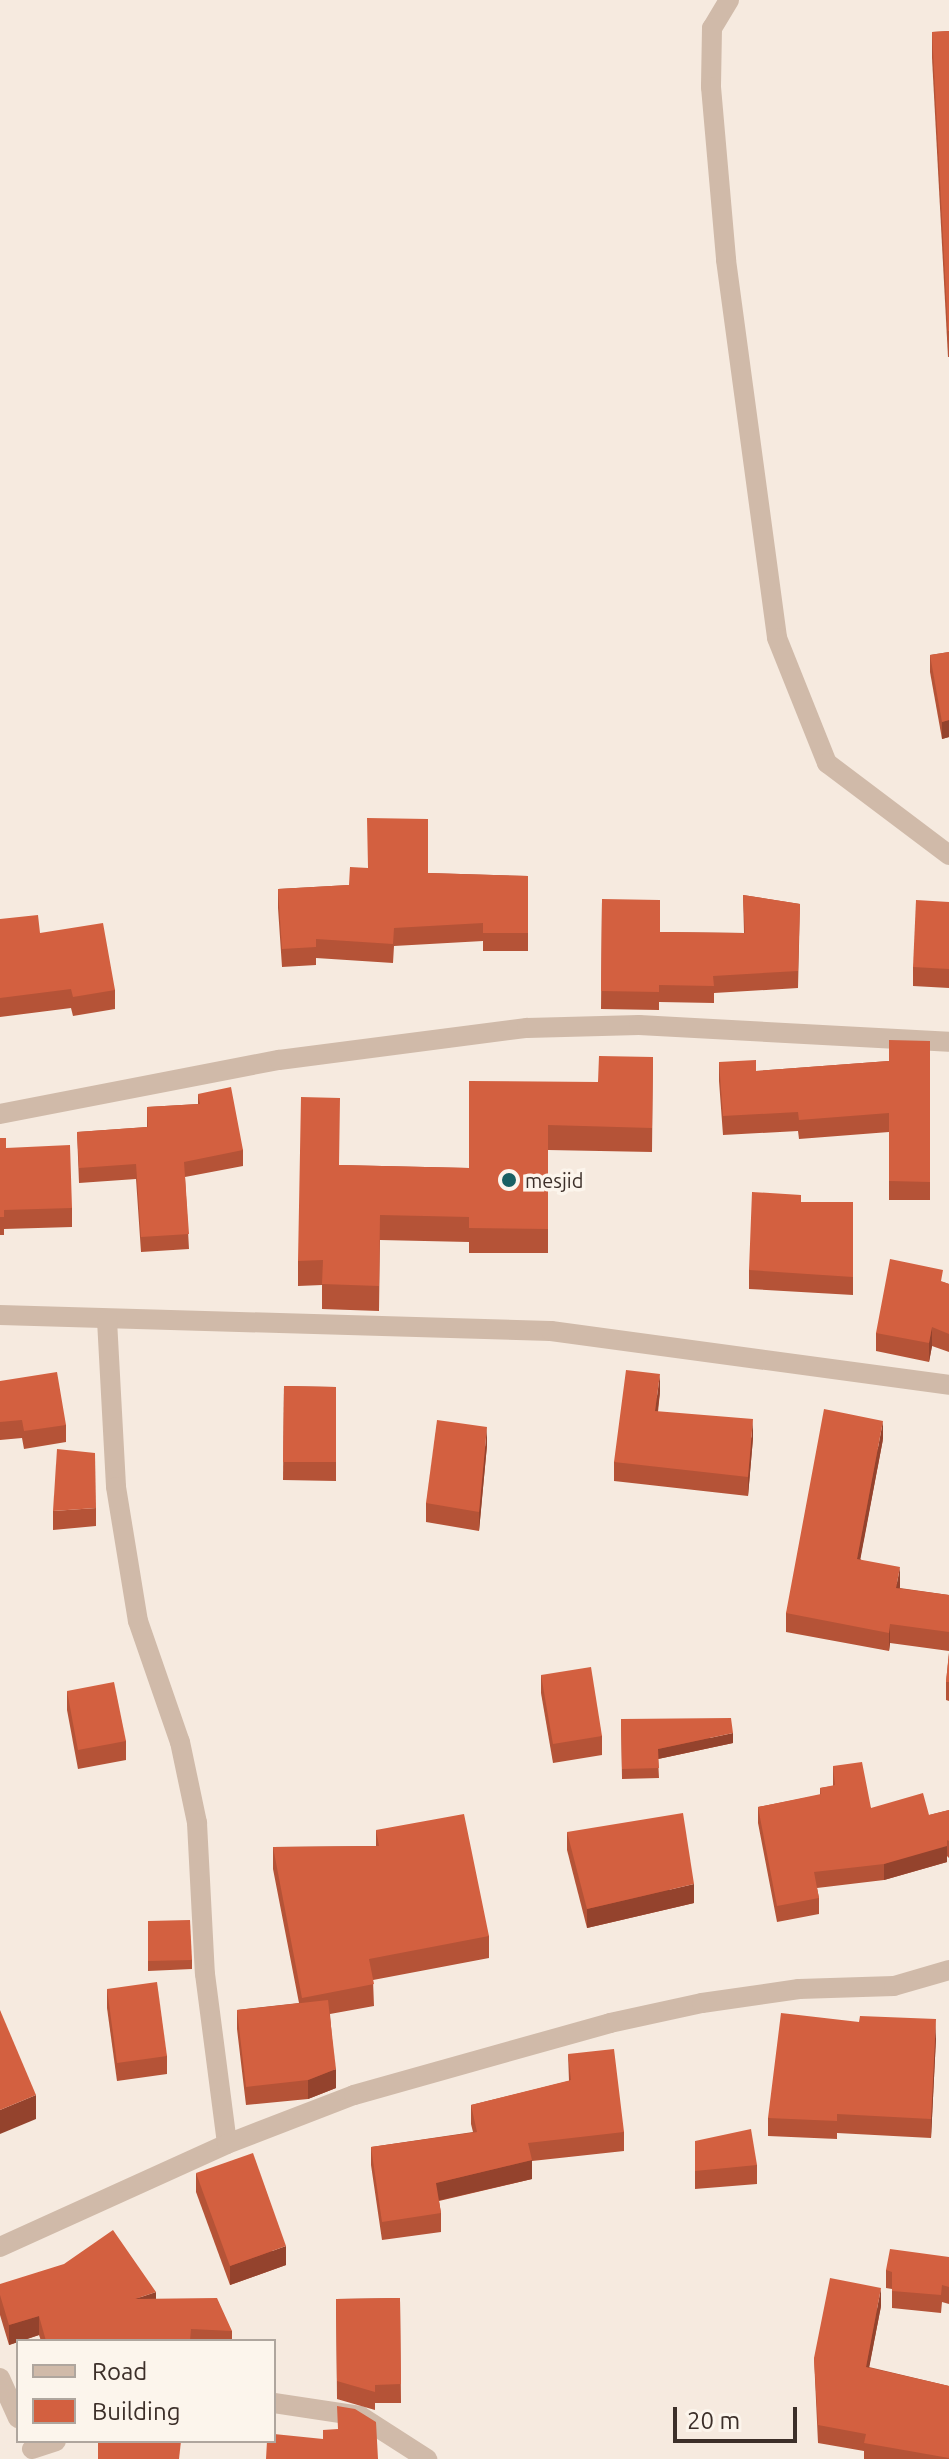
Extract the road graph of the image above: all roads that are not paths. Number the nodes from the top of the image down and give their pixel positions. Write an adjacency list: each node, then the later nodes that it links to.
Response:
1 (729, 0): 2 (street)
2 (949, 855)
3 (949, 1042): 4 (street)
4 (0, 1114)
5 (0, 1315): 6 (street)
6 (107, 1320): 7 (street); 9 (street)
7 (949, 1385)
8 (949, 1970): 9 (street)
9 (227, 2144): 10 (street)
10 (0, 2247)
11 (0, 2378): 13 (street)
12 (276, 2403): 14 (street)
13 (16, 2414)
14 (427, 2459)

